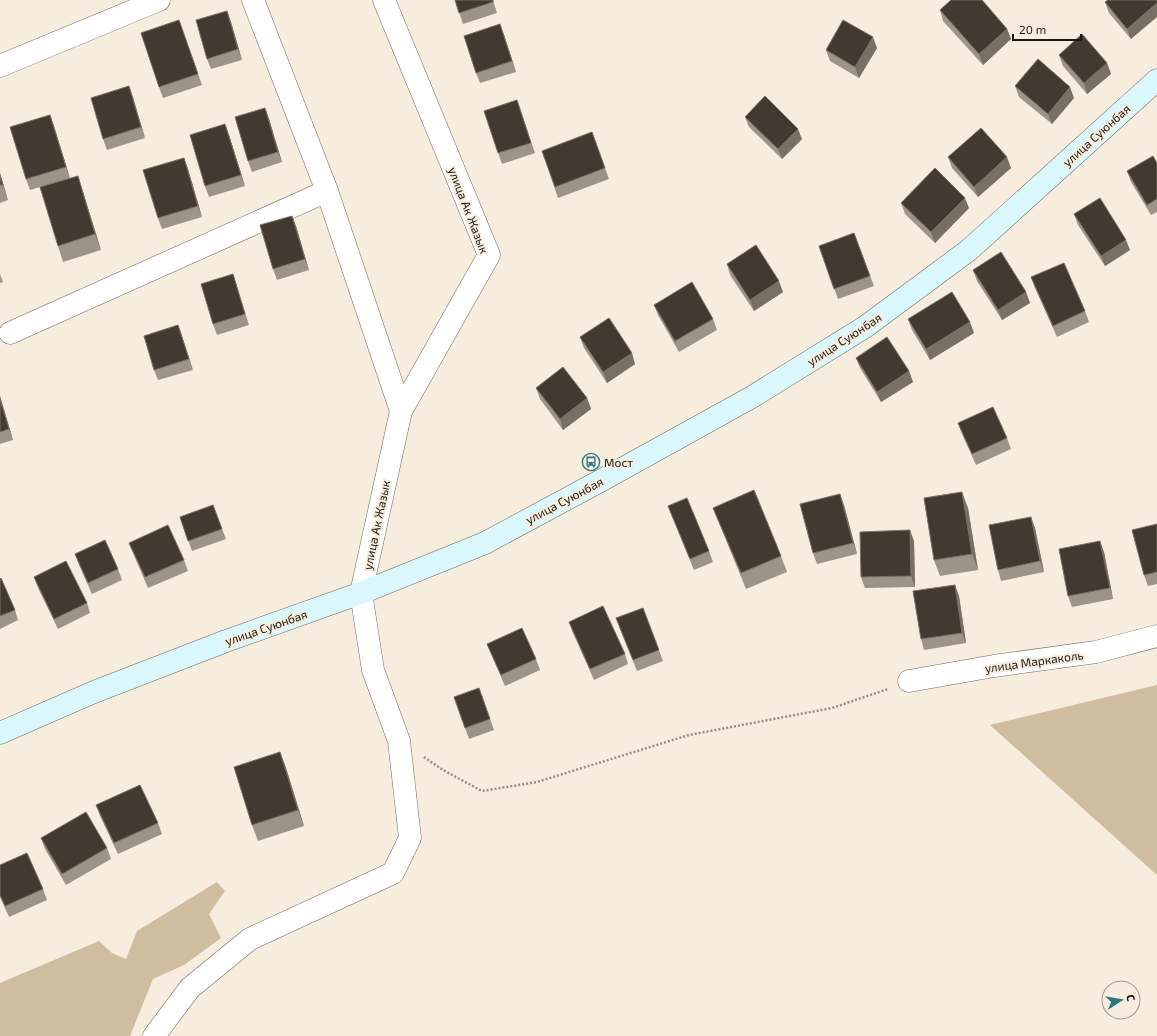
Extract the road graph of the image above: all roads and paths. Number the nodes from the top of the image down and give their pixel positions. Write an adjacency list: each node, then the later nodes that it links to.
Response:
1 (159, 0): 4 (street)
2 (253, 0): 6 (street)
3 (384, 0): 8 (street, улица Ак Жазык)
4 (0, 66)
5 (1157, 80): 9 (main road, улица Суюнбая)
6 (327, 191): 7 (street); 8 (street)
7 (10, 333)
8 (401, 411): 9 (street, улица Ак Жазык)
9 (361, 593): 12 (main road, улица Суюнбая); 13 (street)
10 (1157, 636): 11 (street, улица Маркаколь)
11 (909, 681): 13 (path)
12 (0, 733)
13 (399, 741): 14 (street)
14 (154, 1036)

